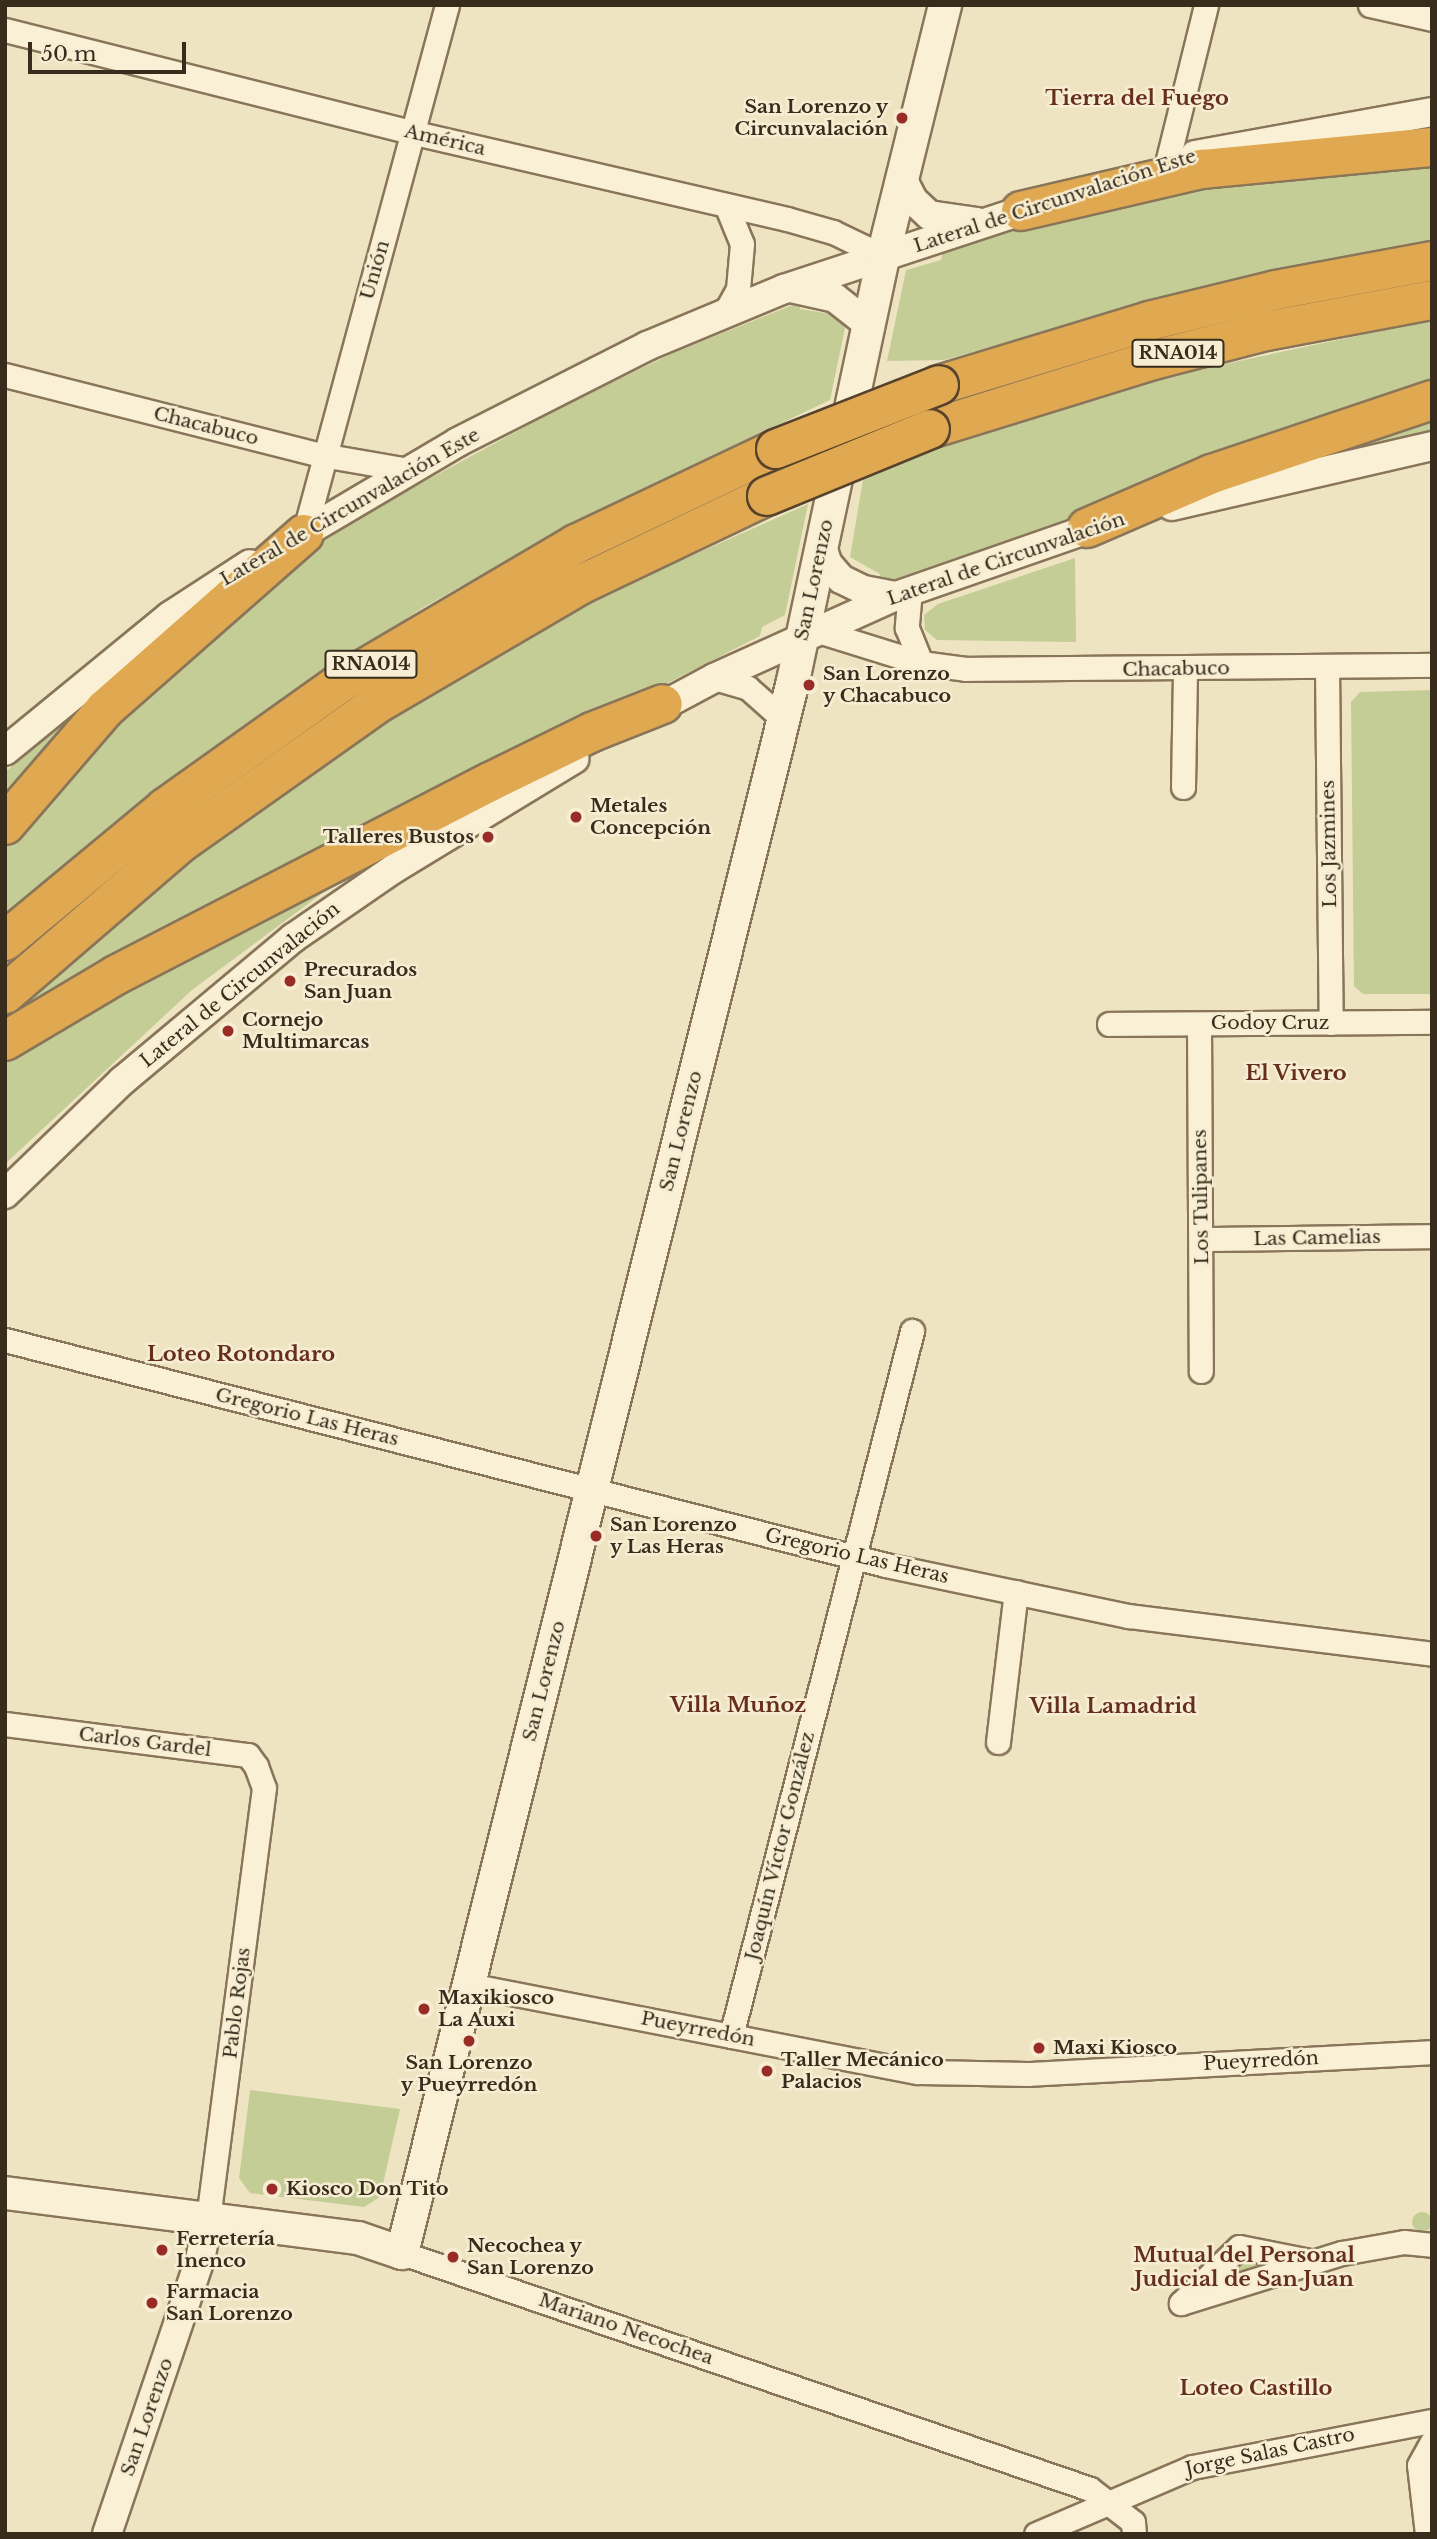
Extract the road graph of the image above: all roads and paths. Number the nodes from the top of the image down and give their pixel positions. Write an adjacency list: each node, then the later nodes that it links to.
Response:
1 (447, 5): 8 (street, Unión)
2 (945, 5): 11 (main road, San Lorenzo)
3 (1206, 5): 10 (street)
4 (1370, 5): 5 (street)
5 (1432, 19)
6 (5, 30): 8 (street, América)
7 (1432, 112): 10 (street, Lateral de Circunvalación Este)
8 (415, 133): 12 (street, América); 24 (street, Unión)
9 (1432, 147): 13 (highway)
10 (1167, 163): 13 (street, Lateral de Circunvalación Este)
11 (902, 178): 14 (street); 15 (main road, San Lorenzo)
12 (726, 205): 15 (street, América); 19 (street)
13 (1021, 211): 14 (street, Lateral de Circunvalación Este)
14 (980, 222): 15 (street, Lateral de Circunvalación Este)
15 (883, 256): 17 (street, Lateral de Circunvalación Este); 20 (main road, San Lorenzo)
16 (1432, 261): 41 (highway, RNA014, bridge)
17 (784, 289): 19 (street, Lateral de Circunvalación Este); 20 (street)
18 (1432, 300): 42 (highway, RNA014, bridge)
19 (726, 311): 25 (street, Lateral de Circunvalación Este)
20 (868, 324): 28 (main road, San Lorenzo)
21 (5, 375): 24 (street, Chacabuco)
22 (1432, 400): 26 (highway)
23 (1432, 446): 26 (street, Lateral de Circunvalación)
24 (322, 455): 25 (street, Chacabuco); 27 (street, Unión)
25 (409, 470): 27 (street, Lateral de Circunvalación Este)
26 (1087, 528): 29 (street, Lateral de Circunvalación)
27 (304, 534): 38 (street, Lateral de Circunvalación Este); 40 (highway)
28 (821, 544): 29 (street); 30 (main road, San Lorenzo)
29 (903, 593): 30 (street, Lateral de Circunvalación); 31 (street)
30 (809, 633): 31 (street, Chacabuco); 35 (street, Lateral de Circunvalación); 37 (main road, San Lorenzo)
31 (921, 663): 34 (street, Chacabuco)
32 (1432, 665): 33 (street, Chacabuco)
33 (1327, 666): 34 (street, Chacabuco); 44 (street, Los Jazmines)
34 (1185, 668): 39 (street)
35 (714, 678): 36 (street, Lateral de Circunvalación); 37 (street)
36 (663, 704): 47 (highway); 48 (street, Lateral de Circunvalación)
37 (783, 719): 54 (main road, San Lorenzo)
38 (5, 751)
39 (1183, 787)
40 (5, 825)
41 (5, 941)
42 (5, 994)
43 (1432, 1022): 44 (street, Godoy Cruz)
44 (1331, 1023): 46 (street, Godoy Cruz)
45 (1109, 1024): 46 (street, Godoy Cruz)
46 (1199, 1024): 50 (street, Los Tulipanes)
47 (5, 1041)
48 (5, 1194)
49 (1432, 1236): 50 (street, Las Camelias)
50 (1202, 1239): 53 (street, Los Tulipanes)
51 (912, 1331): 55 (street, Joaquín Víctor González)
52 (5, 1340): 54 (street, Gregorio Las Heras)
53 (1201, 1371)
54 (592, 1490): 55 (street, Gregorio Las Heras); 61 (main road, San Lorenzo)
55 (854, 1556): 56 (street, Gregorio Las Heras); 62 (street, Joaquín Víctor González)
56 (1016, 1592): 57 (street, Gregorio Las Heras); 59 (street)
57 (1432, 1654)
58 (5, 1724): 60 (street, Carlos Gardel)
59 (998, 1742)
60 (264, 1788): 65 (street, Pablo Rojas)
61 (468, 1985): 62 (street, Pueyrredón); 67 (main road, San Lorenzo)
62 (732, 2036): 63 (street, Pueyrredón)
63 (1432, 2052)
64 (5, 2193): 65 (main road, Mariano Necochea)
65 (208, 2219): 67 (main road, Mariano Necochea); 72 (street, San Lorenzo)
66 (1432, 2245): 68 (street)
67 (402, 2253): 71 (street, Mariano Necochea)
68 (1310, 2261): 68 (street)
69 (1432, 2421): 71 (street, Jorge Salas Castro)
70 (1432, 2442): 75 (street)
71 (1107, 2502): 73 (street, Jorge Salas Castro); 74 (street, Mariano Necochea)
72 (107, 2534)
73 (1036, 2534)
74 (1134, 2534)
75 (1427, 2534)

